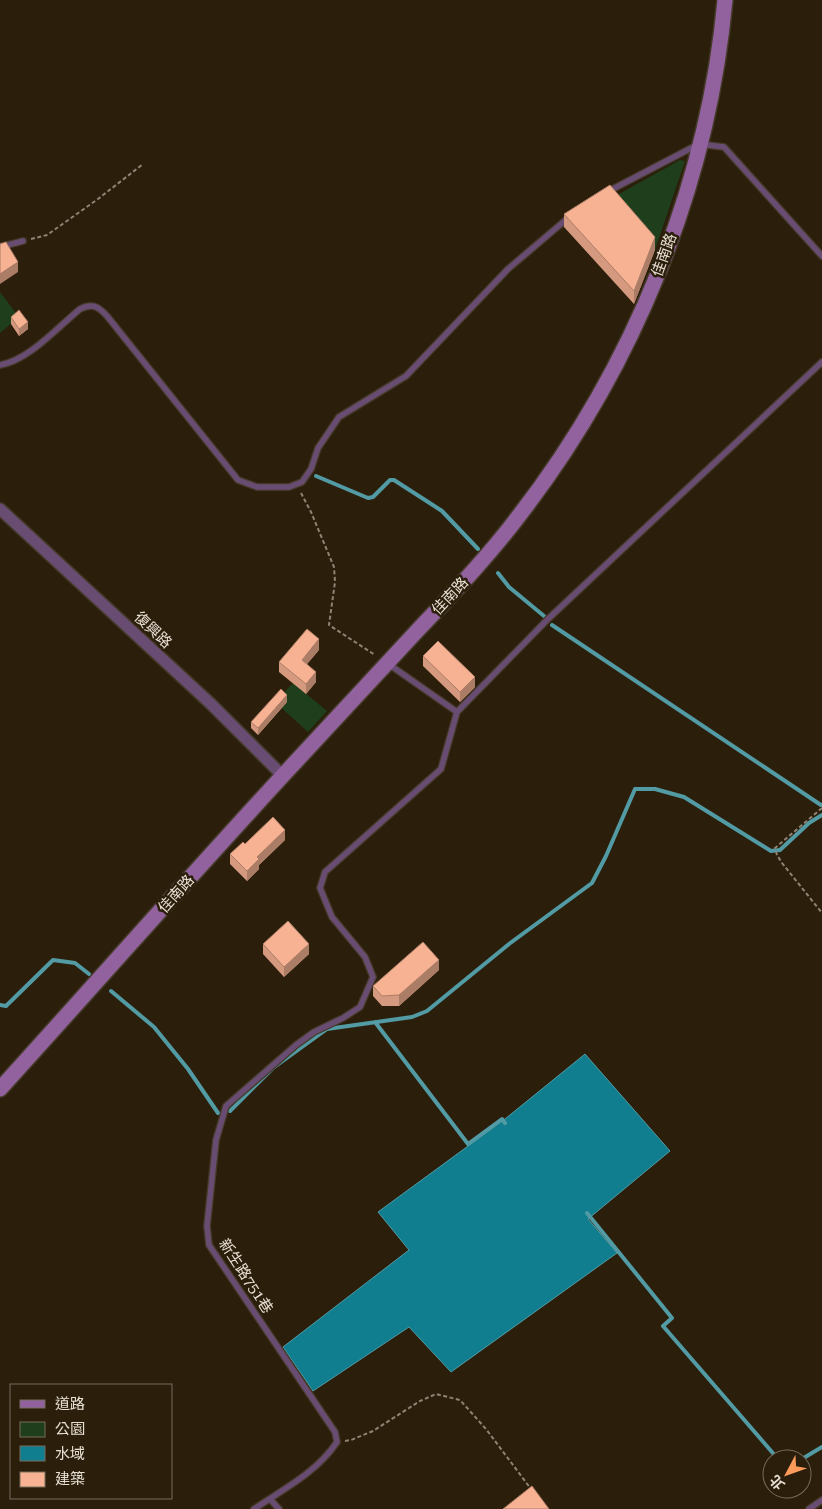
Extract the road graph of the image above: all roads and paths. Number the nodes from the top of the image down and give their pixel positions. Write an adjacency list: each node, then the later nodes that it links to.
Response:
1 (725, 0): 2 (street, 佳南路)
2 (699, 144): 4 (lane); 8 (lane); 13 (street, 佳南路)
3 (143, 164): 6 (path)
4 (602, 195)
5 (570, 216): 11 (lane)
6 (23, 241): 7 (lane)
7 (0, 247)
8 (822, 256)
9 (822, 362): 14 (lane)
10 (0, 365): 11 (lane)
11 (296, 484): 13 (path)
12 (0, 509): 15 (street, 復興路)
13 (388, 663): 14 (lane); 15 (street, 佳南路)
14 (457, 712): 19 (lane, 新生路751巷)
15 (283, 776): 18 (street, 佳南路)
16 (822, 808): 17 (path)
17 (822, 913)
18 (0, 1089)
19 (337, 1442): 20 (path); 21 (lane)
20 (534, 1493)
21 (270, 1499): 23 (lane); 24 (lane)
22 (822, 1500): 25 (lane)
23 (254, 1509)
24 (279, 1509)
25 (808, 1509)

